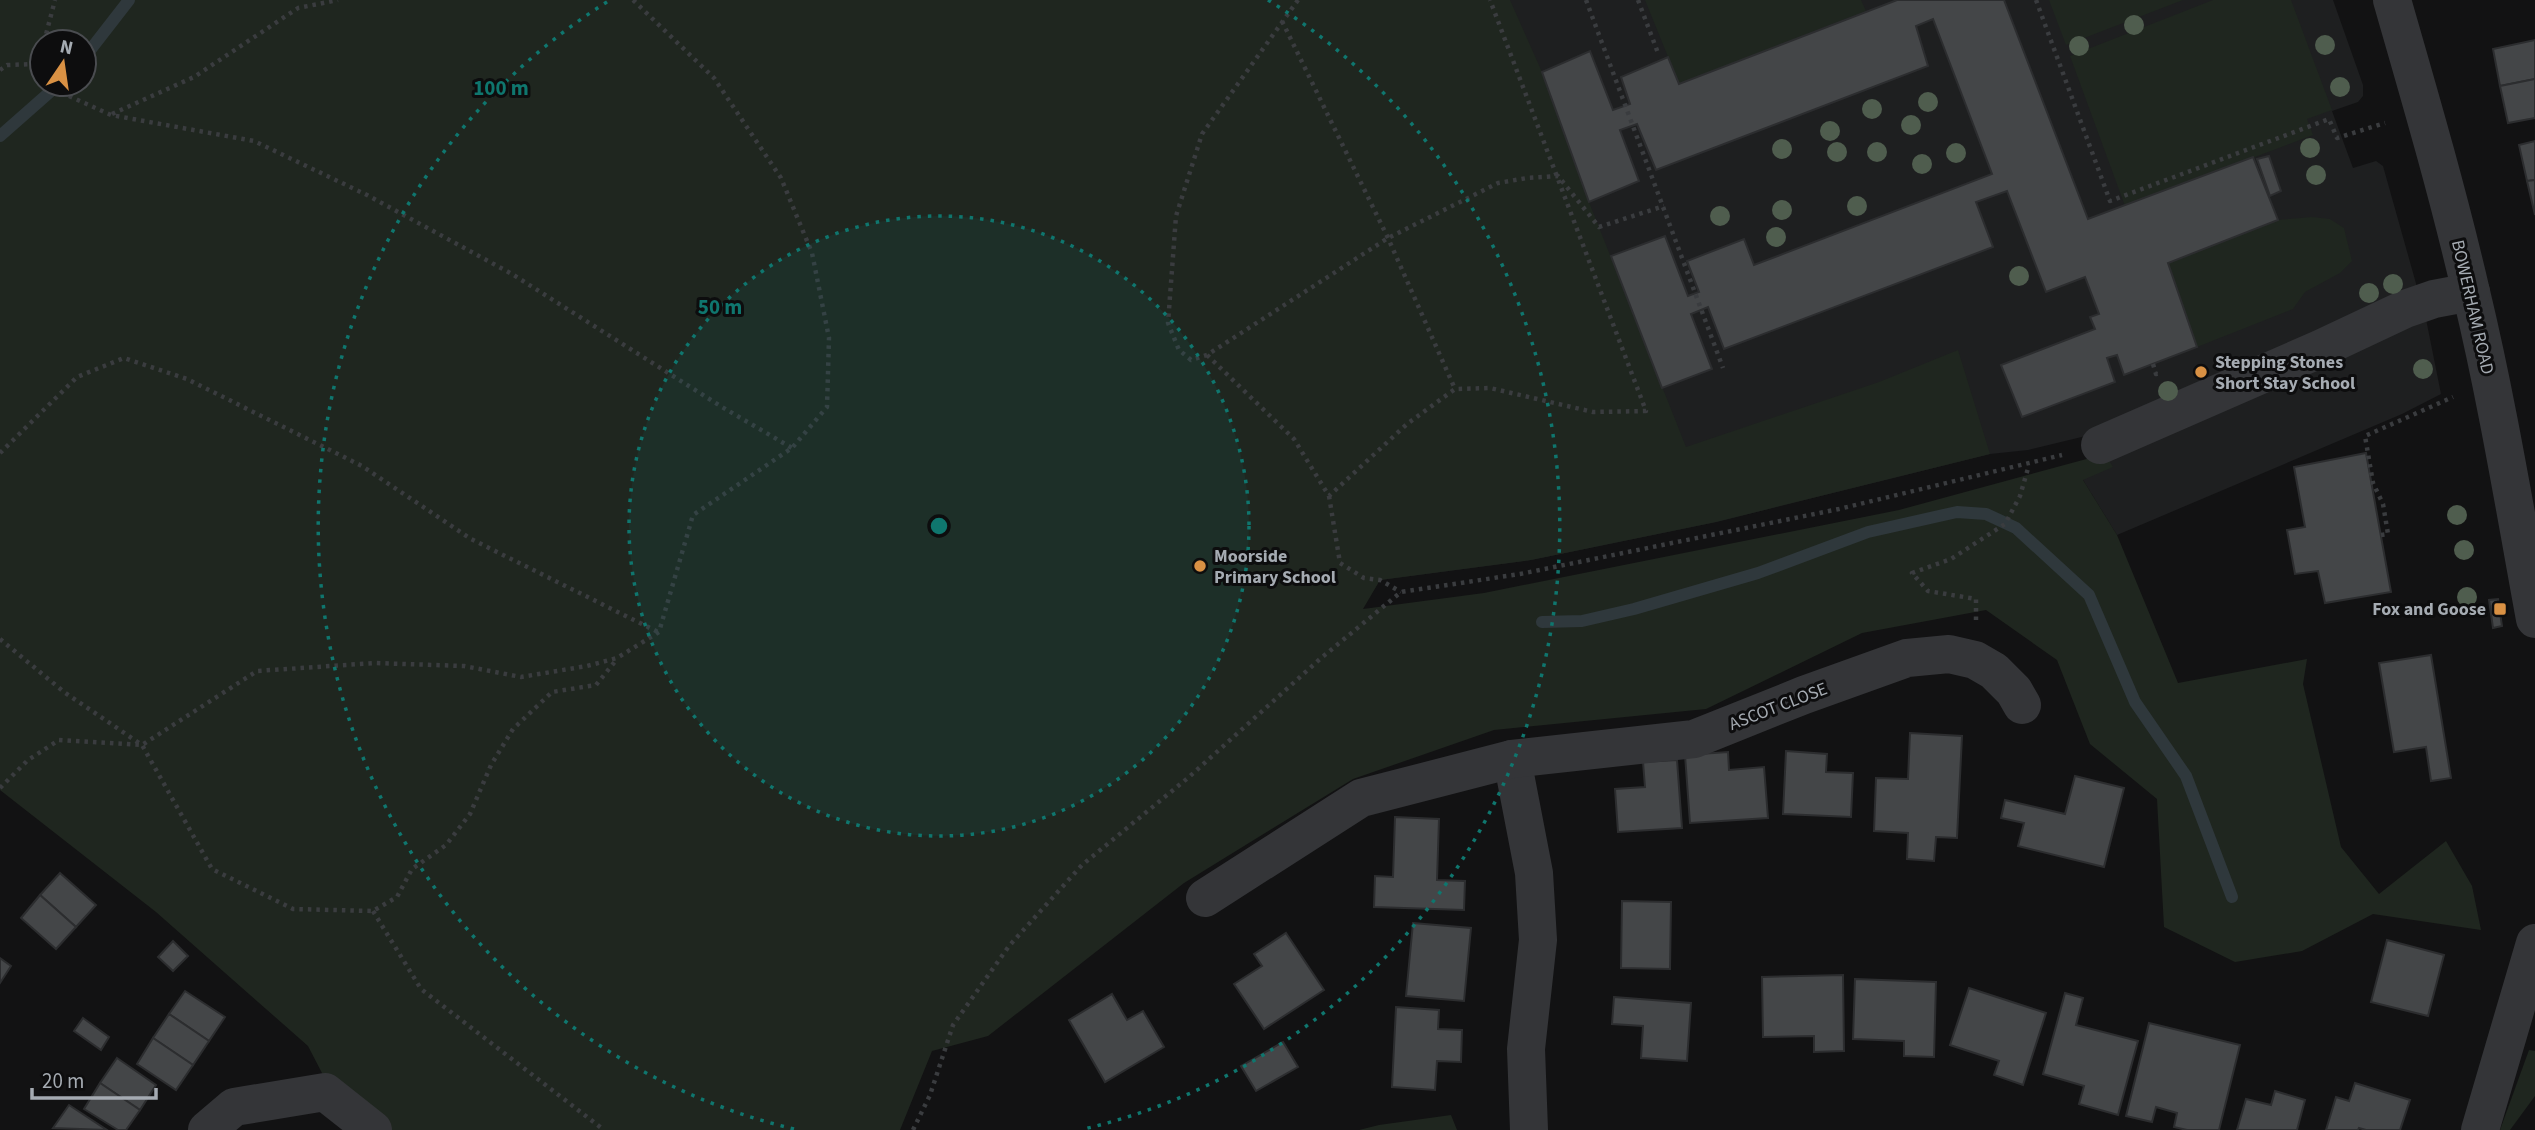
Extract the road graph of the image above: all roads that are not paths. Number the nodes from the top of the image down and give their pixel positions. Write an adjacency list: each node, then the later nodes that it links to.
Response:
1 (2392, 0): 2 (street, BOWERHAM ROAD)
2 (2471, 292): 3 (street); 4 (street, BOWERHAM ROAD)
3 (2100, 445)
4 (2535, 620)
5 (2022, 705): 6 (street, ASCOT CLOSE)
6 (1512, 759): 7 (street, ASCOT CLOSE); 11 (street)
7 (1205, 898)
8 (2535, 943): 12 (street)
9 (207, 1130): 10 (street)
10 (373, 1130)
11 (1529, 1130)
12 (2480, 1130)

